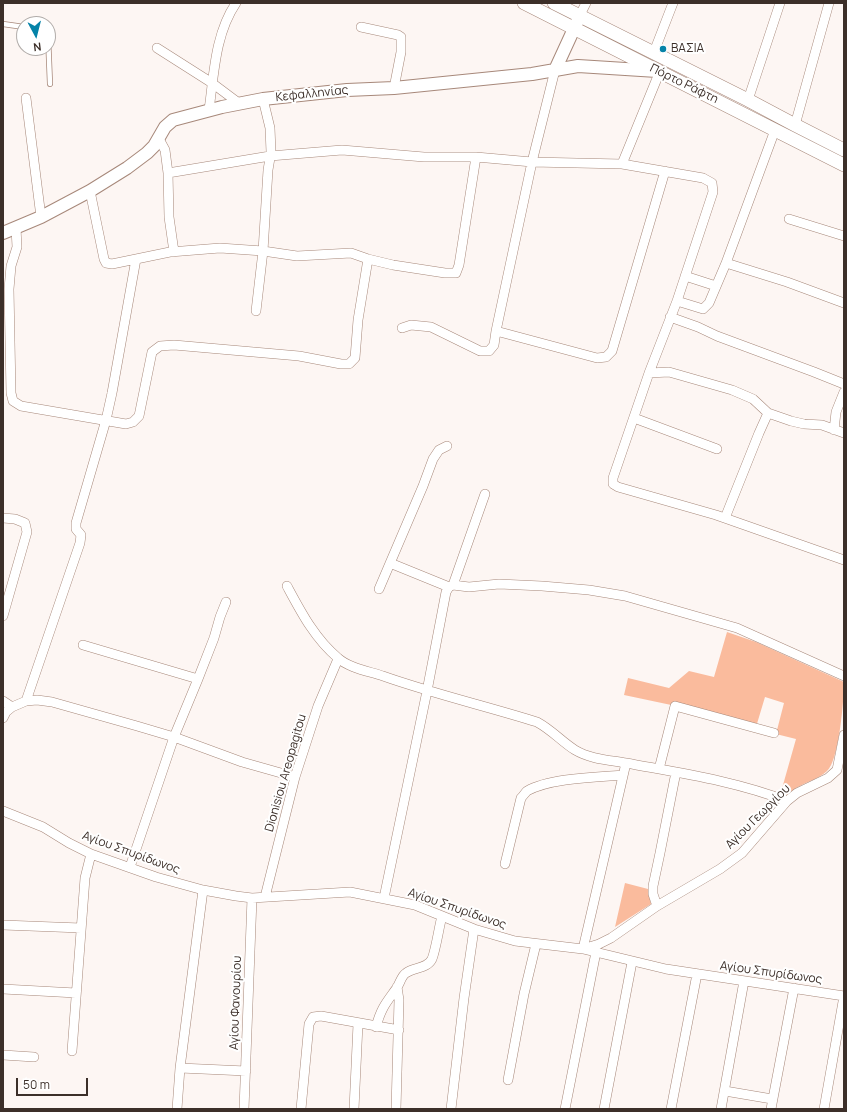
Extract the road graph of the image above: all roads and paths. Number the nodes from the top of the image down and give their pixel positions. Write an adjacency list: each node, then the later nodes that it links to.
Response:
1 (236, 3): 8 (street)
2 (524, 3): 13 (main road, Πόρτο Ράφτη)
3 (554, 3): 9 (main road, Πόρτο Ράφτη)
4 (586, 3): 9 (street)
5 (673, 3): 15 (street)
6 (780, 3): 24 (street)
7 (829, 3): 27 (street)
8 (229, 7): 19 (street)
9 (580, 16): 13 (street); 15 (main road, Πόρτο Ράφτη)
10 (3, 24): 11 (lane)
11 (16, 26)
12 (361, 27): 21 (street)
13 (573, 28): 17 (street); 18 (main road, Πόρτο Ράφτη)
14 (157, 48): 19 (street)
15 (654, 52): 24 (main road, Πόρτο Ράφτη)
16 (49, 56): 20 (lane)
17 (555, 70): 18 (street, Κεφαλληνίας); 21 (street, Κεφαλληνίας); 33 (street)
18 (660, 71): 28 (main road, Πόρτο Ράφτη); 34 (street)
19 (212, 83): 25 (street); 26 (street)
20 (50, 84)
21 (394, 88): 23 (street, Κεφαλληνίας)
22 (26, 98): 39 (street)
23 (263, 100): 25 (street, Κεφαλληνίας); 31 (street)
24 (748, 100): 27 (main road, Πόρτο Ράφτη)
25 (240, 104): 26 (street, Κεφαλληνίας)
26 (208, 110): 29 (street, Κεφαλληνίας)
27 (795, 126): 30 (main road, Πόρτο Ράφτη)
28 (775, 130): 35 (main road, Πόρτο Ράφτη); 48 (street)
29 (159, 139): 37 (street); 38 (street, Κεφαλληνίας)
30 (844, 150)
31 (270, 156): 32 (street); 37 (street); 44 (street)
32 (476, 157): 33 (street); 47 (street)
33 (532, 162): 34 (street); 56 (street)
34 (622, 164): 36 (street)
35 (844, 165)
36 (665, 171): 49 (street); 56 (street)
37 (168, 173): 45 (street)
38 (90, 191): 39 (street, Κεφαλληνίας); 46 (street)
39 (41, 217): 41 (street, Κεφαλληνίας)
40 (789, 219): 43 (street)
41 (16, 228): 42 (street, Κεφαλληνίας); 61 (street)
42 (3, 233)
43 (844, 236)
44 (264, 251): 45 (street); 47 (street); 53 (street)
45 (174, 252): 46 (street)
46 (136, 258): 64 (street)
47 (368, 259): 64 (street)
48 (726, 263): 50 (street); 52 (street)
49 (685, 276): 50 (street); 51 (street)
50 (716, 286): 51 (street)
51 (677, 301): 54 (street)
52 (844, 303)
53 (256, 311)
54 (670, 318): 57 (street); 58 (street)
55 (402, 328): 56 (street)
56 (496, 332)
57 (649, 373): 62 (street); 63 (street)
58 (844, 384)
59 (844, 392): 65 (street)
60 (3, 401): 61 (street)
61 (13, 401): 64 (street)
62 (768, 413): 65 (street); 71 (street)
63 (634, 418): 68 (street); 71 (street)
64 (106, 420): 85 (street)
65 (834, 430): 66 (street)
66 (844, 433)
67 (447, 446): 73 (street)
68 (717, 449)
69 (485, 494): 75 (street)
70 (3, 518): 78 (street)
71 (725, 518): 72 (street)
72 (844, 560)
73 (390, 564): 75 (street); 76 (street)
74 (287, 586): 80 (street)
75 (451, 586): 81 (street); 83 (street)
76 (379, 588)
77 (226, 602): 82 (street)
78 (3, 616)
79 (83, 645): 82 (street)
80 (338, 659): 83 (street); 95 (street, Dionisiou Areopagitou)
81 (844, 676)
82 (198, 679): 90 (street)
83 (427, 691): 91 (street); 104 (street)
84 (3, 701): 86 (street)
85 (26, 701): 86 (street); 90 (street)
86 (12, 707): 87 (street)
87 (3, 718)
88 (774, 734): 92 (street)
89 (844, 735): 96 (street, Αγίου Γεωργίου)
90 (174, 737): 95 (street); 100 (street)
91 (626, 763): 92 (street); 94 (street)
92 (659, 769): 93 (street)
93 (676, 772): 96 (street); 105 (street)
94 (623, 775): 99 (street); 112 (street)
95 (295, 777): 102 (street, Dionisiou Areopagitou)
96 (787, 801): 105 (street, Αγίου Γεωργίου)
97 (3, 811): 98 (street, Αγίου Σπυρίδωνος)
98 (91, 854): 100 (street, Αγίου Σπυρίδωνος); 108 (street)
99 (505, 864)
100 (130, 867): 101 (street, Αγίου Σπυρίδωνος)
101 (203, 890): 103 (street, Αγίου Σπυρίδωνος); 129 (street)
102 (265, 897): 103 (street, Αγίου Σπυρίδωνος); 104 (street, Αγίου Σπυρίδωνος)
103 (252, 898): 130 (street, Αγίου Φανουρίου)
104 (384, 898): 106 (street, Αγίου Σπυρίδωνος)
105 (657, 906): 110 (street, Αγίου Γεωργίου)
106 (442, 916): 109 (street, Αγίου Σπυρίδωνος); 119 (street)
107 (3, 925): 108 (street)
108 (81, 928): 121 (street)
109 (474, 929): 111 (street, Αγίου Σπυρίδωνος); 139 (street)
110 (611, 938): 112 (street, Αγίου Γεωργίου); 114 (street)
111 (536, 944): 112 (street, Αγίου Σπυρίδωνος); 131 (street)
112 (583, 949): 113 (street, Αγίου Σπυρίδωνος)
113 (596, 952): 114 (street, Αγίου Σπυρίδωνος); 140 (street)
114 (607, 955): 115 (street, Αγίου Σπυρίδωνος)
115 (632, 962): 116 (street, Αγίου Σπυρίδωνος); 141 (street)
116 (697, 974): 117 (street, Αγίου Σπυρίδωνος); 142 (street)
117 (744, 981): 120 (street, Αγίου Σπυρίδωνος); 132 (street)
118 (3, 988): 121 (street)
119 (397, 988): 124 (street); 125 (street)
120 (794, 988): 122 (street, Αγίου Σπυρίδωνος); 133 (street)
121 (76, 993): 126 (street)
122 (844, 996): 145 (street)
123 (358, 1024): 124 (street); 136 (street); 137 (street)
124 (376, 1026): 125 (street)
125 (399, 1030): 138 (street)
126 (72, 1051)
127 (3, 1055): 128 (street)
128 (34, 1057)
129 (180, 1068): 130 (street); 134 (street)
130 (246, 1071): 135 (street, Αγίου Φανουρίου)
131 (508, 1080)
132 (725, 1092): 133 (street); 143 (street)
133 (772, 1099): 144 (street)
134 (177, 1109)
135 (244, 1109)
136 (301, 1109)
137 (354, 1109)
138 (396, 1109)
139 (451, 1109)
140 (565, 1109)
141 (604, 1109)
142 (671, 1109)
143 (722, 1109)
144 (770, 1109)
145 (824, 1109)

